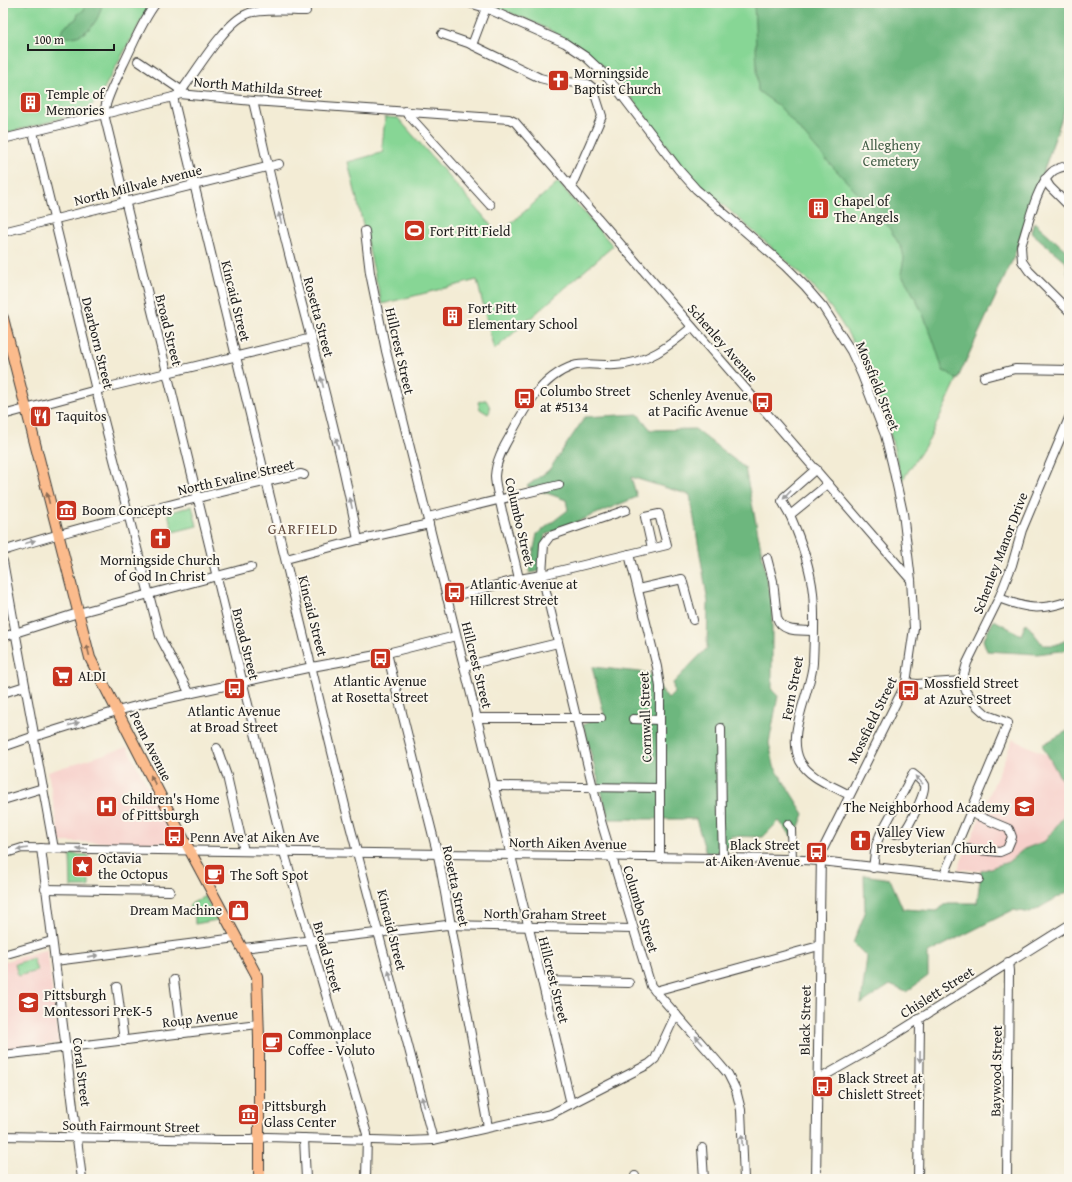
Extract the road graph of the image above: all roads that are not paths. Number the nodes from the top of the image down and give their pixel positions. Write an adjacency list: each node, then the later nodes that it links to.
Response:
1 (156, 3): 11 (street)
2 (470, 3): 3 (street, Mossfield Street)
3 (486, 8): 6 (street); 62 (street, Mossfield Street)
4 (306, 11): 8 (street)
5 (442, 34): 6 (street)
6 (472, 45): 20 (street)
7 (138, 61): 8 (street)
8 (177, 95): 9 (street, North Mathilda Street); 11 (street, North Mathilda Street); 19 (street, Kincaid Street)
9 (252, 100): 10 (street, North Mathilda Street); 17 (street, Rosetta Street)
10 (405, 111): 12 (street, North Mathilda Street); 22 (street)
11 (104, 114): 13 (street, North Mathilda Street); 21 (street, Broad Street)
12 (515, 122): 20 (street, Schenley Avenue)
13 (33, 132): 14 (street, North Mathilda Street); 24 (street, Dearborn Street)
14 (3, 139)
15 (279, 164): 17 (street, North Millvale Avenue)
16 (1069, 164): 18 (street)
17 (268, 166): 19 (street, North Millvale Avenue); 30 (street, Rosetta Street, one-way to 17)
18 (1045, 179): 23 (street); 27 (street)
19 (194, 184): 21 (street, North Millvale Avenue); 31 (street, Kincaid Street)
20 (571, 187): 29 (street, Schenley Avenue)
21 (125, 202): 24 (street, North Millvale Avenue); 33 (street, Broad Street)
22 (490, 205)
23 (1069, 206)
24 (55, 219): 26 (street, North Millvale Avenue); 35 (street, Dearborn Street)
25 (364, 231): 49 (street, Hillcrest Street)
26 (3, 232)
27 (1069, 310)
28 (3, 318): 36 (main road, Penn Avenue)
29 (692, 326): 39 (street, Schenley Avenue); 45 (street, Columbo Street)
30 (312, 338): 31 (street); 51 (street, Rosetta Street, one-way to 30)
31 (236, 357): 33 (street); 41 (street, Kincaid Street)
32 (1069, 370): 34 (street)
33 (167, 374): 35 (street); 44 (street, Broad Street)
34 (984, 377)
35 (96, 390): 36 (street); 47 (street, Dearborn Street)
36 (25, 408): 37 (street); 50 (main road, Penn Avenue, one-way to 36)
37 (3, 415)
38 (1069, 418): 66 (street, Schenley Manor Drive)
39 (816, 469): 42 (street, Schenley Avenue); 48 (street, Fern Street, one-way to 48)
40 (304, 475): 41 (street, North Evaline Street)
41 (266, 481): 44 (street, North Evaline Street); 56 (street, Kincaid Street)
42 (828, 484): 48 (street); 62 (street, Schenley Avenue)
43 (558, 485): 45 (street)
44 (197, 498): 47 (street, North Evaline Street); 60 (street, Broad Street)
45 (500, 500): 49 (street); 61 (street, Columbo Street)
46 (626, 510): 59 (street, Columbo Street)
47 (129, 515): 50 (street, North Evaline Street); 64 (street, Dearborn Street)
48 (790, 515): 70 (street, Fern Street)
49 (428, 520): 51 (street); 65 (street, Hillcrest Street)
50 (57, 534): 53 (street, North Evaline Street, one-way to 50); 68 (main road, Penn Avenue)
51 (358, 540): 56 (street)
52 (652, 548): 54 (street)
53 (3, 551)
54 (628, 554): 59 (street); 63 (street, Cornwall Street)
55 (767, 558): 70 (street)
56 (286, 559): 77 (street, Kincaid Street)
57 (3, 561): 71 (street)
58 (251, 567): 60 (street)
59 (542, 575): 61 (street); 74 (street, Columbo Street)
60 (216, 577): 64 (street); 78 (street, Broad Street)
61 (519, 579): 65 (street)
62 (911, 580): 80 (street, Mossfield Street)
63 (638, 589): 69 (street); 89 (street, Cornwall Street)
64 (150, 594): 68 (street); 83 (street, Dearborn Street)
65 (447, 598): 72 (street, Hillcrest Street)
66 (998, 598): 67 (street); 79 (street, Schenley Manor Drive)
67 (1069, 601)
68 (78, 613): 71 (street); 84 (main road, Penn Avenue, one-way to 68)
69 (693, 620)
70 (813, 631): 98 (street, Fern Street)
71 (15, 633): 73 (street); 81 (street)
72 (456, 636): 75 (street); 76 (street, Hillcrest Street)
73 (3, 637)
74 (558, 642): 76 (street); 87 (street, Columbo Street)
75 (387, 652): 77 (street); 111 (street, Rosetta Street)
76 (464, 666): 85 (street, Hillcrest Street)
77 (312, 667): 78 (street); 109 (street, Kincaid Street)
78 (242, 682): 83 (street); 108 (street, Broad Street)
79 (962, 682): 80 (street); 100 (street)
80 (906, 683): 98 (street, Mossfield Street)
81 (25, 686): 82 (street); 91 (street)
82 (3, 693)
83 (190, 694): 84 (street)
84 (117, 710): 91 (street, one-way to 84); 106 (main road, Penn Avenue, one-way to 84)
85 (476, 718): 87 (street); 94 (street, Hillcrest Street)
86 (601, 718): 87 (street)
87 (577, 719): 95 (street, Columbo Street)
88 (633, 719): 89 (street)
89 (659, 720): 97 (street, Cornwall Street)
90 (721, 728): 115 (street)
91 (34, 736): 92 (street); 96 (street)
92 (3, 747)
93 (217, 748): 107 (street)
94 (493, 786): 95 (street); 112 (street, Hillcrest Street)
95 (594, 787): 97 (street); 113 (street, Columbo Street)
96 (43, 788): 99 (street); 105 (street)
97 (660, 788): 114 (street, Cornwall Street)
98 (849, 794): 117 (street, Mossfield Street)
99 (3, 800)
100 (971, 813): 104 (street); 104 (street)
101 (788, 824): 116 (street)
102 (883, 830): 102 (street, one-way to 102); 118 (street)
103 (40, 848): 105 (street, North Aiken Avenue); 110 (street, North Aiken Avenue, one-way to 110); 121 (street, Coral Street)
104 (956, 848): 119 (street)
105 (54, 849): 106 (street, North Aiken Avenue, one-way to 105)
106 (191, 851): 107 (street, North Aiken Avenue); 128 (main road, Penn Avenue)
107 (244, 851): 108 (street, North Aiken Avenue)
108 (284, 852): 109 (street, North Aiken Avenue); 129 (street, Broad Street)
109 (358, 853): 111 (street, North Aiken Avenue); 127 (street, Kincaid Street)
110 (3, 854)
111 (437, 855): 112 (street, North Aiken Avenue); 123 (street, Rosetta Street)
112 (510, 855): 113 (street, North Aiken Avenue); 125 (street, Hillcrest Street)
113 (612, 857): 114 (street, North Aiken Avenue); 126 (street, Columbo Street)
114 (660, 858): 115 (street, North Aiken Avenue)
115 (723, 859): 116 (street, North Aiken Avenue)
116 (792, 860): 117 (street, North Aiken Avenue)
117 (820, 861): 118 (street, North Aiken Avenue); 131 (street, Black Street)
118 (873, 868): 119 (street, North Aiken Avenue)
119 (944, 876): 120 (street, North Aiken Avenue)
120 (979, 879)
121 (45, 889): 122 (street); 130 (street, Coral Street)
122 (170, 891)
123 (452, 925): 125 (street, North Graham Street); 127 (street, North Graham Street); 150 (street, Rosetta Street)
124 (1069, 925): 135 (street, Chislett Street)
125 (528, 927): 126 (street, North Graham Street); 137 (street, Hillcrest Street)
126 (633, 929): 140 (street, Columbo Street)
127 (379, 932): 129 (street, North Graham Street); 156 (street, Kincaid Street, one-way to 127)
128 (236, 938): 132 (main road, Penn Avenue); 134 (street, one-way to 128)
129 (310, 940): 132 (street, North Graham Street); 155 (street, Broad Street)
130 (52, 941): 133 (street); 134 (street, Coral Street)
131 (819, 946): 140 (street); 148 (street, Black Street)
132 (243, 948): 143 (main road, Penn Avenue)
133 (3, 955)
134 (54, 961): 146 (street, Coral Street)
135 (1008, 962): 142 (street, Chislett Street); 166 (street, Baywood Street)
136 (174, 980): 144 (street)
137 (542, 981): 138 (street); 149 (street, Hillcrest Street)
138 (629, 983)
139 (117, 987): 145 (street)
140 (655, 991): 141 (street, Columbo Street)
141 (676, 1014): 149 (street, South Fairmount Street); 163 (street, Columbo Street, one-way to 141)
142 (918, 1019): 148 (street, Chislett Street); 165 (street, one-way to 165)
143 (258, 1024): 144 (street, Roup Avenue); 154 (main road, Penn Avenue)
144 (181, 1034): 145 (street, Roup Avenue)
145 (124, 1041): 146 (street, Roup Avenue)
146 (66, 1048): 147 (street, Roup Avenue); 152 (street, Coral Street)
147 (3, 1055)
148 (817, 1080): 164 (street, Black Street)
149 (570, 1104): 150 (street, South Fairmount Street)
150 (488, 1127): 156 (street, South Fairmount Street)
151 (3, 1136): 152 (street, South Fairmount Street)
152 (77, 1138): 154 (street, South Fairmount Street); 158 (street, Coral Street)
153 (304, 1138): 154 (street, South Fairmount Street); 155 (street, South Fairmount Street); 160 (street)
154 (259, 1139): 159 (main road, Penn Avenue)
155 (367, 1140): 156 (street, South Fairmount Street); 161 (street, Broad Street)
156 (433, 1140)
157 (702, 1148): 162 (street)
158 (82, 1179)
159 (259, 1179)
160 (306, 1179)
161 (366, 1179)
162 (704, 1179)
163 (744, 1179)
164 (816, 1179)
165 (918, 1179)
166 (1007, 1179)

